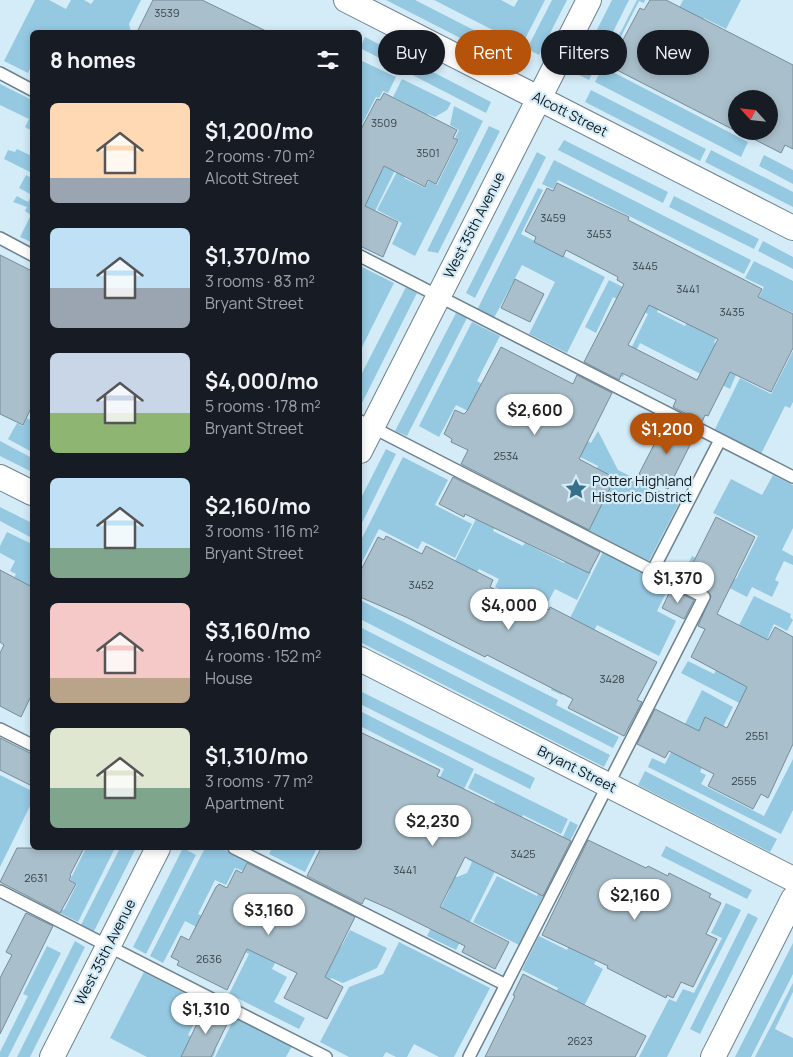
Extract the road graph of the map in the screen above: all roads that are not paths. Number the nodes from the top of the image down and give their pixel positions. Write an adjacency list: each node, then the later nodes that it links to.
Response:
1 (347, 0): 5 (street, Alcott Street)
2 (589, 0): 5 (street, West 35th Avenue)
3 (0, 73): 4 (lane)
4 (30, 89)
5 (538, 98): 6 (street, Alcott Street); 10 (street, West 35th Avenue)
6 (793, 228)
7 (0, 238): 8 (lane)
8 (30, 254)
9 (362, 257): 10 (lane)
10 (438, 296): 11 (street, West 35th Avenue); 12 (lane)
11 (366, 424): 13 (street, West 35th Avenue); 17 (lane)
12 (720, 440): 14 (lane); 17 (lane)
13 (362, 442)
14 (793, 476)
15 (0, 477): 16 (street)
16 (30, 492)
17 (653, 570): 21 (lane)
18 (362, 660): 21 (street, Bryant Street)
19 (0, 729): 20 (lane)
20 (30, 745)
21 (608, 785): 24 (street, Bryant Street); 28 (lane)
22 (157, 850): 27 (street, West 35th Avenue)
23 (238, 850): 28 (lane)
24 (793, 879)
25 (0, 891): 27 (lane)
26 (793, 899): 32 (street)
27 (108, 946): 29 (street, West 35th Avenue); 30 (lane)
28 (506, 985): 31 (lane)
29 (52, 1057)
30 (326, 1057)
31 (469, 1057)
32 (713, 1057)

